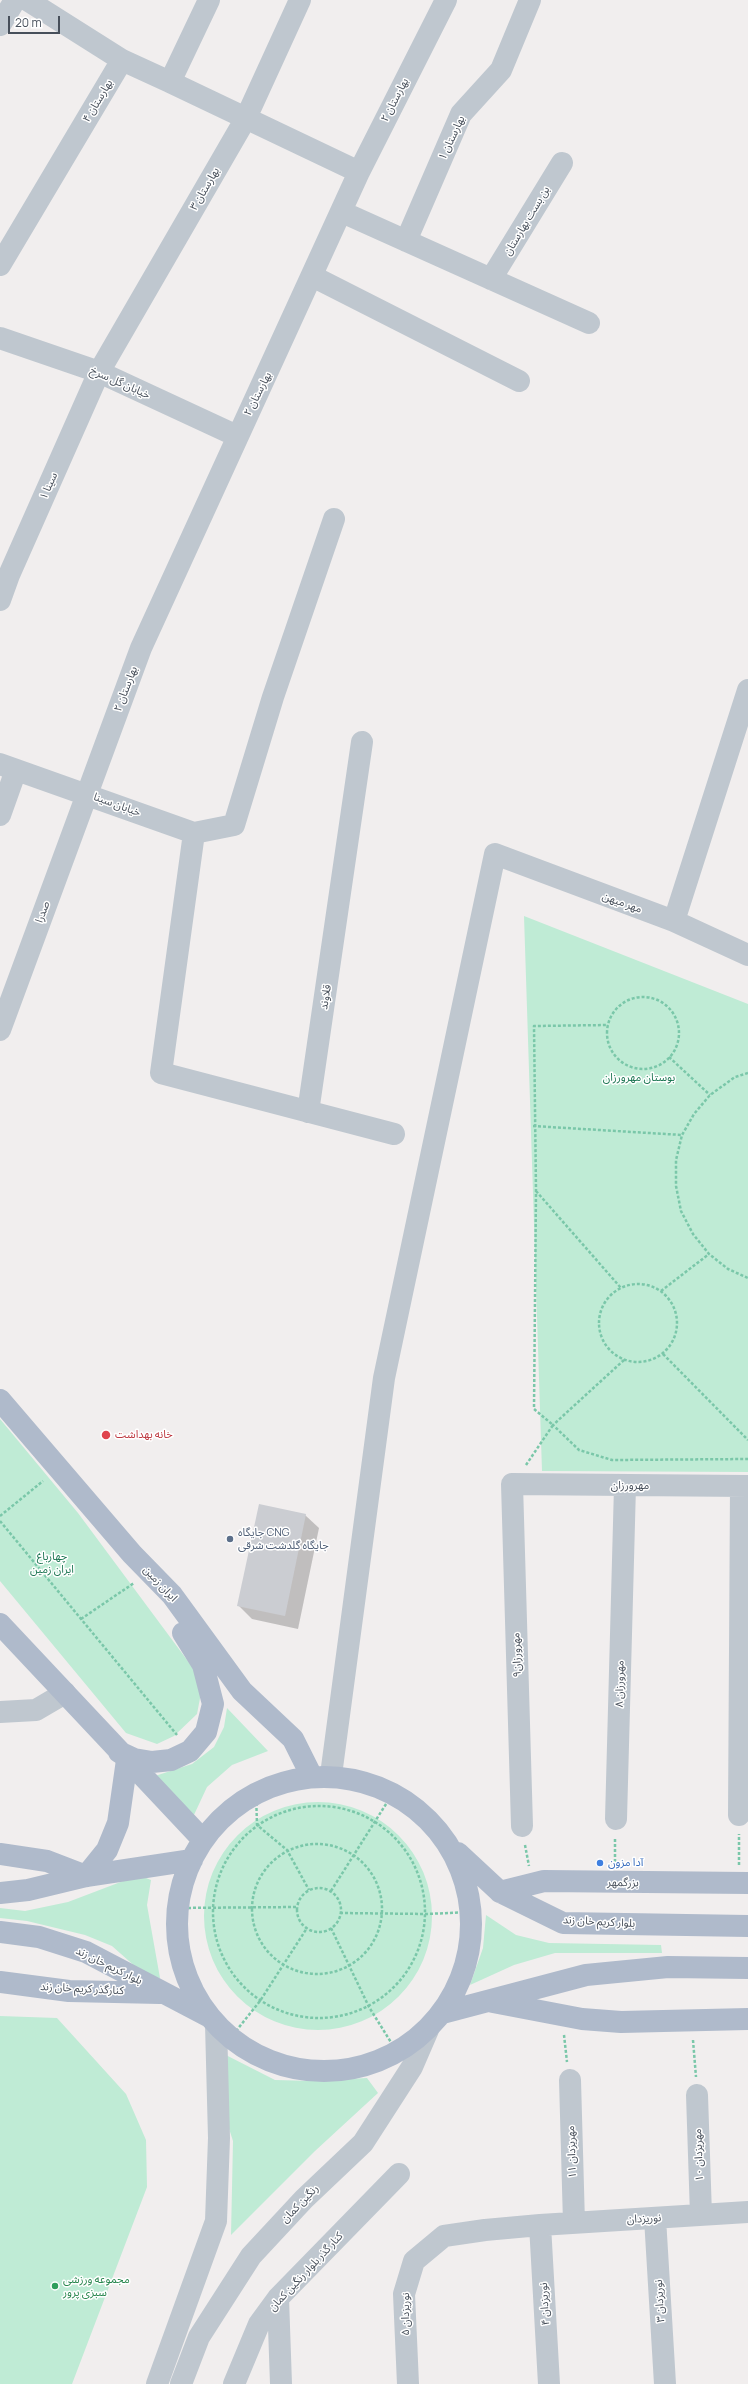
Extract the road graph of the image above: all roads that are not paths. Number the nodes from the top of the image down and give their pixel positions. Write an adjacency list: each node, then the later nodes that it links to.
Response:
1 (15, 0): 7 (street)
2 (26, 0): 8 (street)
3 (209, 0): 9 (street)
4 (300, 0): 10 (street, بهارستان ۳)
5 (446, 0): 12 (street, بهارستان ۲)
6 (530, 0): 14 (street, بهارستان ۱)
7 (0, 25)
8 (122, 60): 9 (street); 15 (street, بهارستان ۴)
9 (170, 82): 10 (street)
10 (246, 118): 12 (street); 20 (street, بهارستان ۳)
11 (562, 163): 17 (street, بن بست بهارستان)
12 (359, 172): 13 (street, بهارستان ۲)
13 (342, 212): 14 (street); 16 (street, بهارستان ۲)
14 (406, 241): 17 (street)
15 (0, 265)
16 (312, 276): 21 (street); 22 (street, بهارستان ۲)
17 (491, 279): 18 (street)
18 (589, 323)
19 (0, 338): 20 (street, خیابان گل سرخ)
20 (99, 372): 22 (street, خیابان گل سرخ); 24 (street, سینا ۱)
21 (519, 381)
22 (237, 436): 29 (street, بهارستان ۲)
23 (334, 519): 31 (street)
24 (5, 573): 25 (street, سینا ۱)
25 (0, 600)
26 (748, 690): 32 (street)
27 (362, 742): 36 (street, قلاوند)
28 (8, 767): 29 (street, خیابان سینا); 30 (street)
29 (86, 794): 31 (street, خیابان سینا); 34 (street, صدرا)
30 (0, 815)
31 (194, 833): 36 (street)
32 (674, 922): 33 (street, مهر میهن); 47 (street, مهر میهن)
33 (748, 955)
34 (6, 997): 35 (street, صدرا)
35 (0, 1030)
36 (308, 1112): 37 (street)
37 (394, 1134)
38 (0, 1400): 42 (main road, ایران زمین)
39 (512, 1484): 40 (street, مهرورزان); 50 (street, مهرورزان۹)
40 (625, 1486): 41 (street, مهرورزان); 49 (street, مهرورزان ۸)
41 (745, 1486): 48 (street)
42 (132, 1554): 46 (main road); 47 (main road, ایران زمین)
43 (0, 1624): 44 (main road)
44 (65, 1693): 45 (street); 46 (main road)
45 (0, 1712)
46 (123, 1756): 51 (main road); 55 (main road)
47 (321, 1775): 51 (main road); 52 (main road)
48 (739, 1816)
49 (616, 1819)
50 (522, 1826)
51 (203, 1840): 54 (main road)
52 (450, 1846): 57 (main road, بلوار کریم خان زند); 65 (main road, بلوار کریم خان زند)
53 (0, 1854): 55 (main road)
54 (192, 1860): 55 (main road); 67 (main road)
55 (86, 1876): 58 (main road)
56 (744, 1883): 57 (main road, بزرگمهر)
57 (500, 1892): 59 (main road, بلوار کریم خان زند)
58 (0, 1893)
59 (748, 1926)
60 (0, 1932): 63 (main road, بلوار کریم خان زند)
61 (748, 1968): 64 (main road)
62 (0, 1982): 63 (main road, کنارگذر کریم خان زند)
63 (164, 1993): 67 (main road, بلوار کریم خان زند)
64 (490, 2002): 65 (main road); 66 (main road)
65 (442, 2014): 68 (main road, بلوار کریم خان زند)
66 (748, 2019)
67 (219, 2026): 68 (main road, بلوار کریم خان زند); 78 (street)
68 (428, 2030): 79 (street, رنگین کمان)
69 (570, 2080): 75 (street, مهریزدان ۱۱)
70 (697, 2096): 73 (street, مهریزدان ۱۰)
71 (399, 2174): 77 (street, کنار گذر بلوار رنگین کمان)
72 (748, 2212): 73 (street, نوریزدان)
73 (701, 2215): 74 (street, نوریزدان)
74 (655, 2218): 75 (street, نوریزدان); 84 (street, نوریزدان ۳)
75 (574, 2223): 76 (street, نوریزدان)
76 (540, 2225): 82 (street, نوریزدان ۵); 83 (street, نوریزدان ۴)
77 (278, 2298): 80 (street, کنار گذر بلوار رنگین کمان); 81 (street)
78 (157, 2384)
79 (181, 2384)
80 (234, 2384)
81 (281, 2384)
82 (408, 2384)
83 (549, 2384)
84 (665, 2384)

